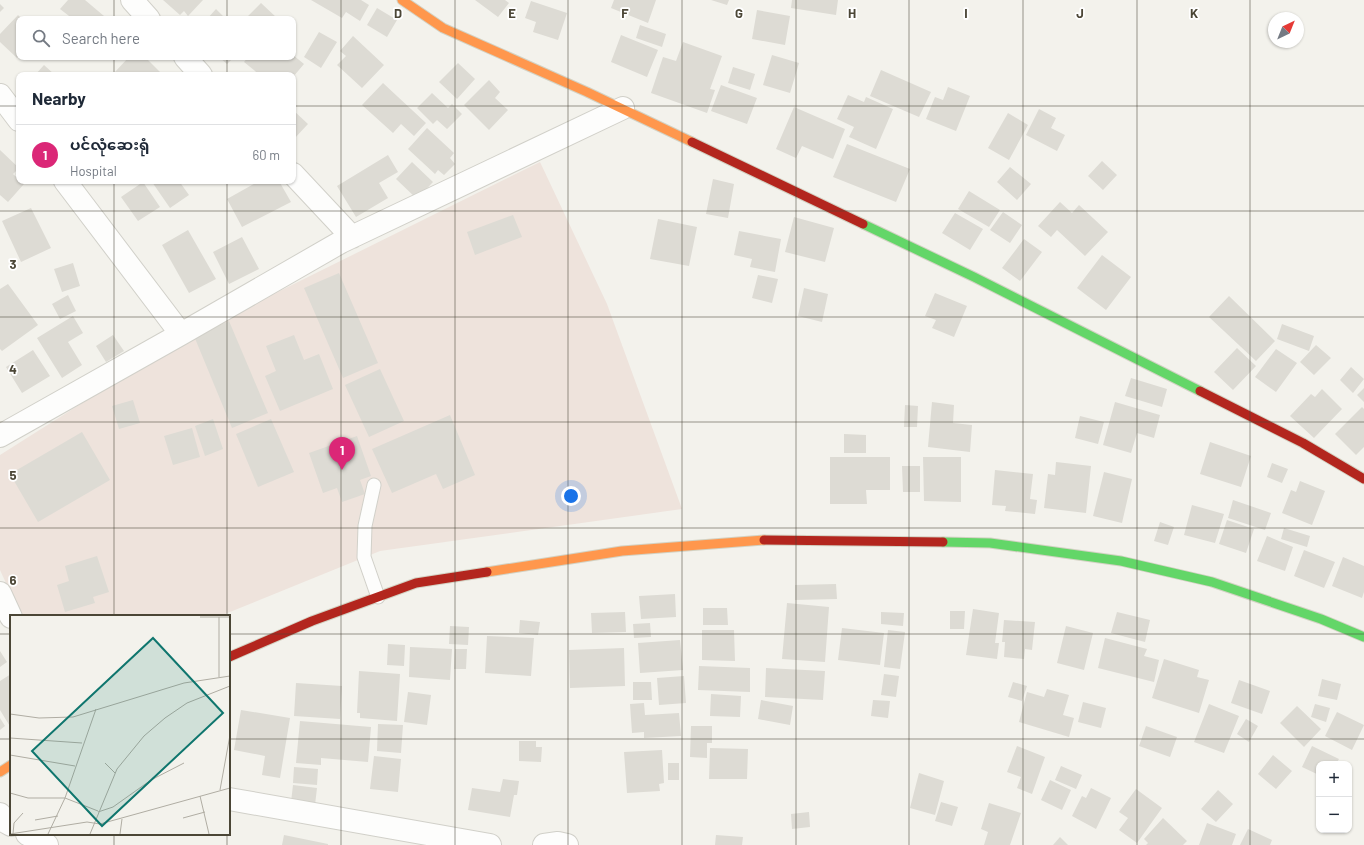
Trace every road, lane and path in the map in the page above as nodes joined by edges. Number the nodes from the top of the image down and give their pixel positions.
1 (132, 0) edge
2 (402, 0) edge
3 (146, 16) edge
4 (188, 60) edge
5 (198, 72) edge
6 (0, 95) edge
7 (623, 108) junction
8 (16, 116) edge
9 (296, 177) edge
10 (67, 184) edge
11 (352, 237) junction
12 (181, 334) junction
13 (0, 436) edge
14 (1364, 479) edge
15 (374, 485) dead end
16 (0, 593) edge
17 (378, 597) junction
18 (10, 615) edge
19 (1364, 637) edge
20 (230, 657) edge
21 (10, 766) edge
22 (0, 772) edge
23 (230, 799) edge
24 (0, 814) edge
25 (10, 824) edge
26 (29, 835) edge
27 (47, 845) edge
28 (490, 845) edge
29 (544, 845) edge
30 (568, 845) edge

1 - 3 street
2 - 7 main road
4 - 5 street
6 - 8 street
7 - 11 street
7 - 14 main road
9 - 11 street
10 - 12 street
11 - 12 street
12 - 13 street
15 - 17 lane
16 - 18 street
17 - 19 main road
17 - 20 main road
21 - 22 main road
23 - 28 street
24 - 25 street
26 - 27 street
29 - 30 street

